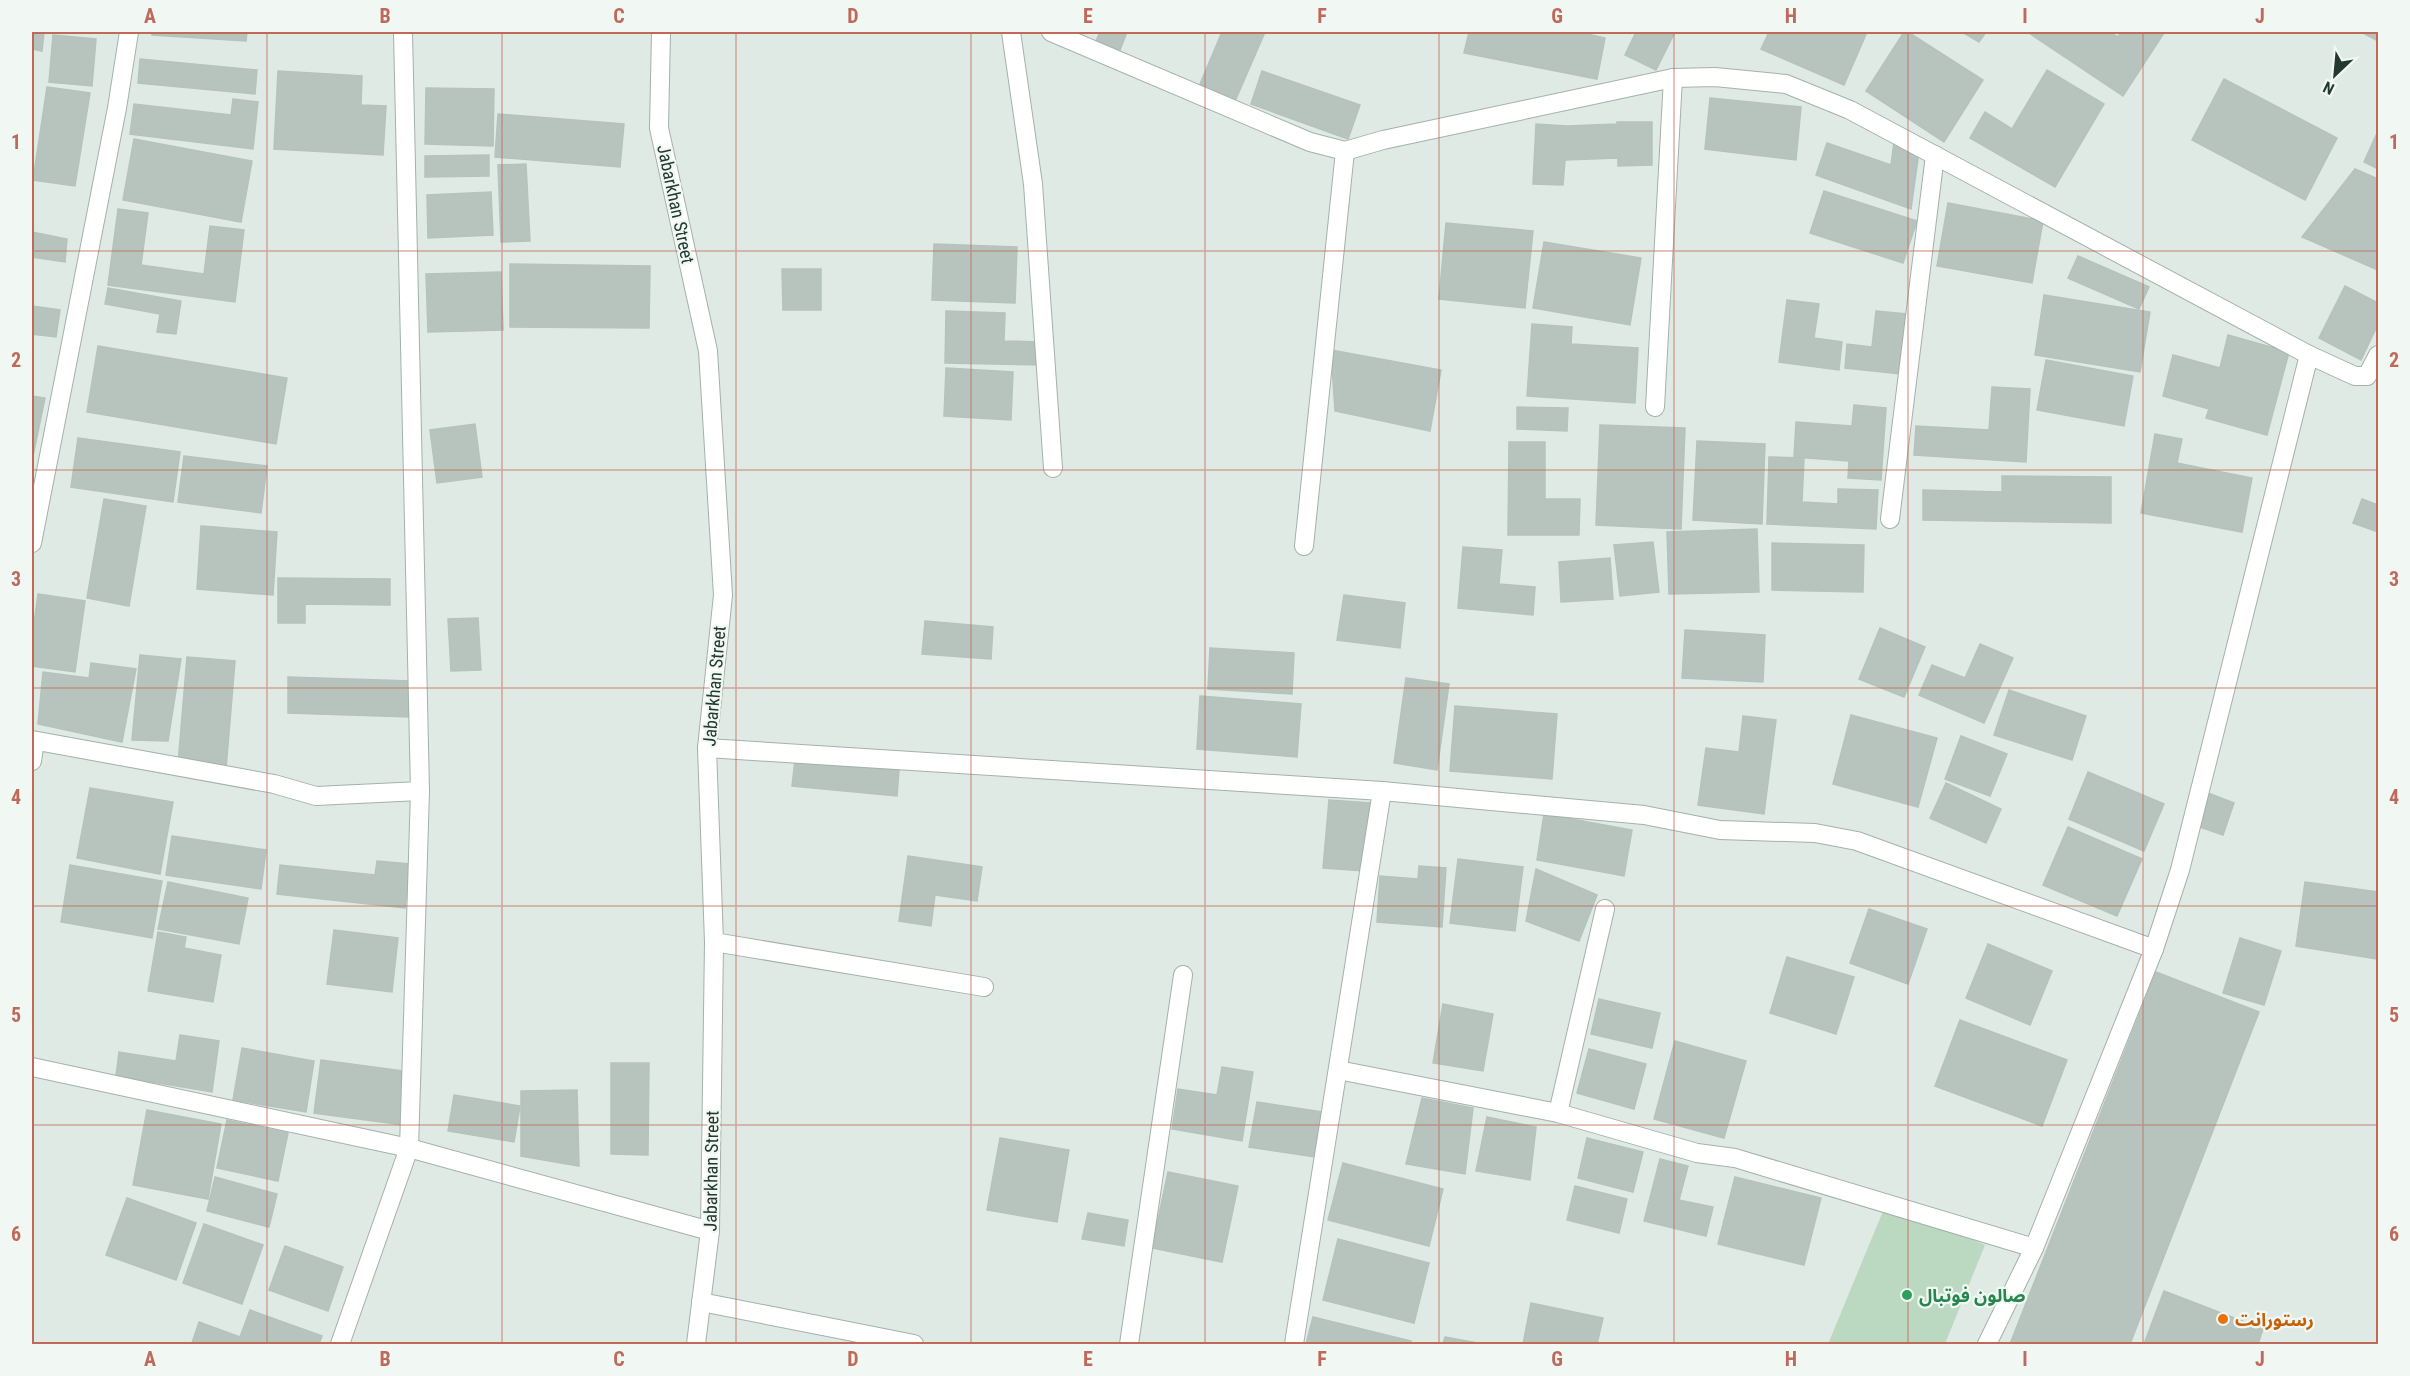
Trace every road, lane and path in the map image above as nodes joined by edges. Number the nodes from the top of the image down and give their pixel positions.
1 (129, 32) edge
2 (403, 32) edge
3 (661, 32) edge
4 (1011, 32) edge
5 (1051, 32) edge
6 (1673, 78) junction
7 (1345, 151) junction
8 (1935, 155) junction
9 (2309, 355) junction
10 (2379, 355) edge
11 (1655, 407) dead end
12 (1053, 468) dead end
13 (1890, 519) dead end
14 (32, 543) edge
15 (1304, 546) dead end
16 (33, 740) edge
17 (707, 748) junction
18 (32, 761) edge
19 (420, 790) junction
20 (1382, 791) junction
21 (1605, 909) dead end
22 (714, 942) junction
23 (2154, 949) junction
24 (1183, 975) dead end
25 (984, 987) dead end
26 (32, 1067) edge
27 (1338, 1070) junction
28 (1558, 1113) junction
29 (409, 1148) junction
30 (711, 1231) junction
31 (2034, 1248) junction
32 (701, 1302) junction
33 (340, 1344) edge
34 (696, 1344) edge
35 (914, 1344) edge
36 (1128, 1344) edge
37 (1294, 1344) edge
38 (1987, 1344) edge

1 - 14 street
2 - 19 street
3 - 17 street, Jabarkhan Street
4 - 12 street
5 - 7 street
6 - 7 street
6 - 8 street
6 - 11 street
7 - 15 street
8 - 9 street
8 - 13 street
9 - 10 street
9 - 23 street
16 - 18 street
16 - 19 street
17 - 20 street
17 - 22 street, Jabarkhan Street
19 - 29 street
20 - 23 street
20 - 27 street
21 - 28 street
22 - 25 street
22 - 30 street, Jabarkhan Street
23 - 31 street
24 - 36 street
26 - 29 street
27 - 28 street
27 - 37 street
28 - 31 street
29 - 30 street
29 - 33 street
30 - 32 street, Jabarkhan Street
31 - 38 street
32 - 34 street, Jabarkhan Street
32 - 35 street

